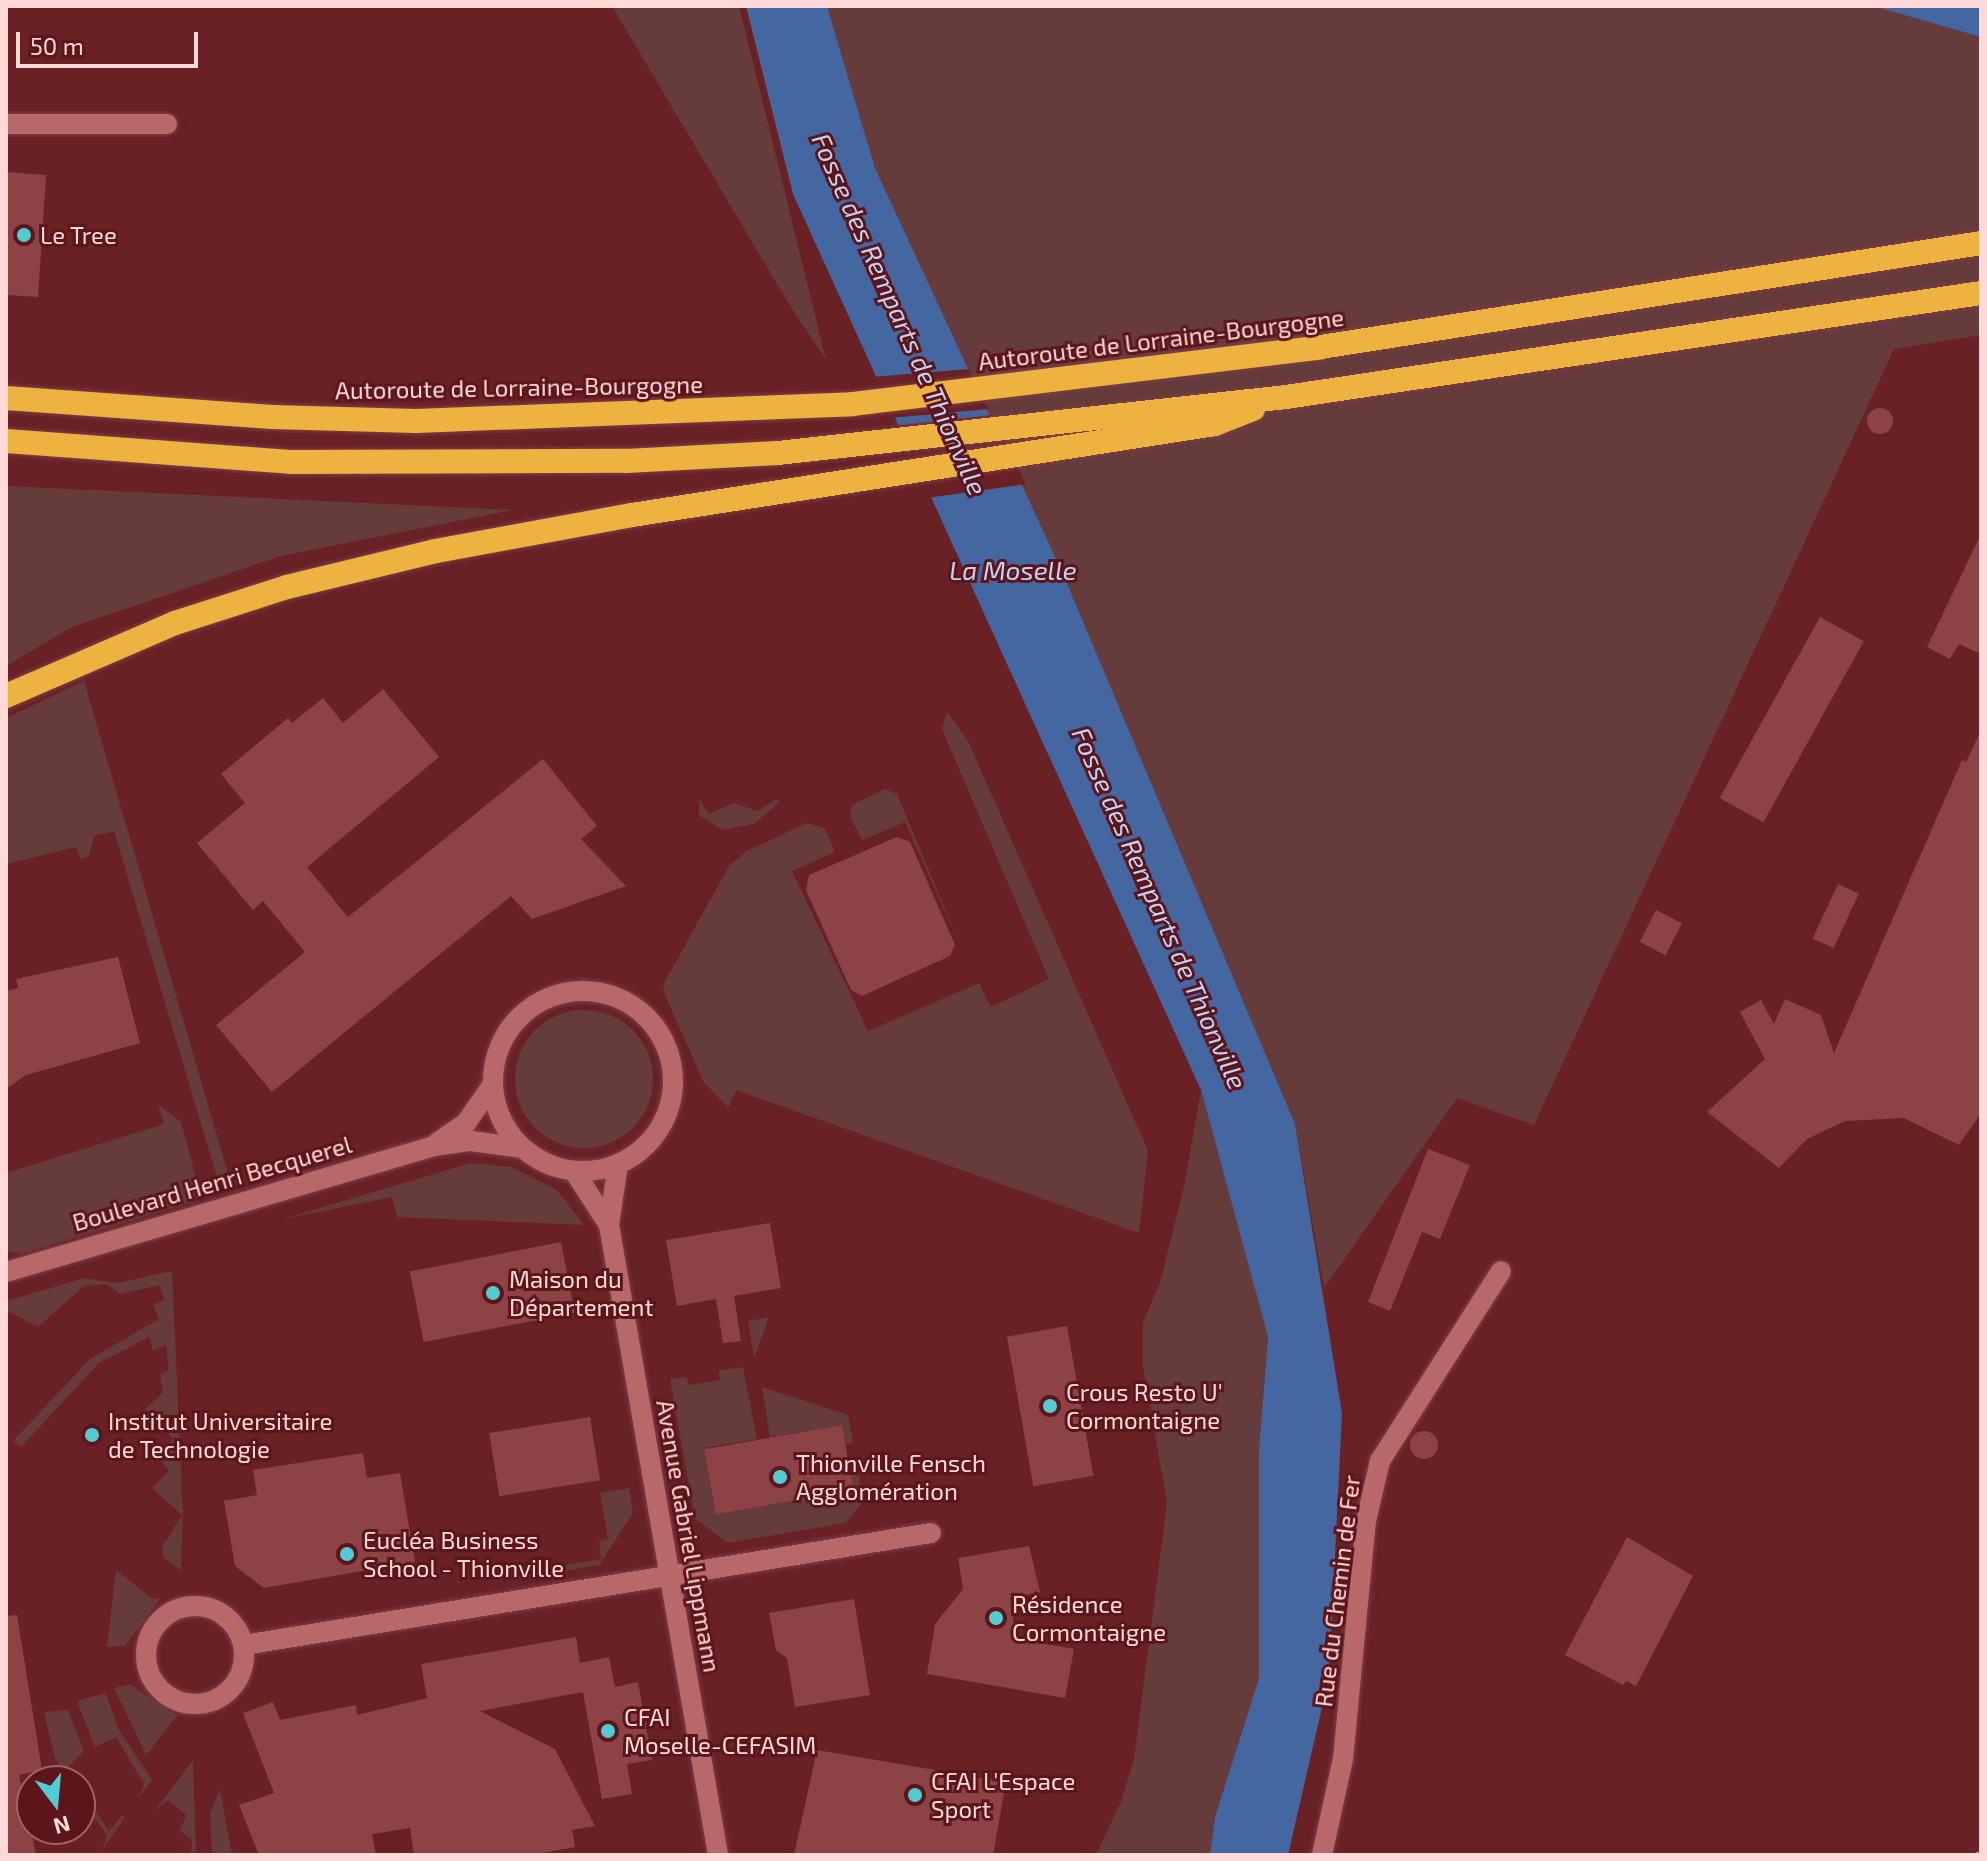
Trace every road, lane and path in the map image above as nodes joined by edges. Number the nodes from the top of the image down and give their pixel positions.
1 (6, 124) edge
2 (167, 124) dead end
3 (1981, 243) edge
4 (1981, 293) edge
5 (1286, 397) junction
6 (6, 398) edge
7 (6, 441) edge
8 (8, 695) edge
9 (493, 1084) junction
10 (434, 1146) junction
11 (522, 1148) junction
12 (618, 1164) junction
13 (574, 1171) junction
14 (609, 1225) junction
15 (1501, 1271) dead end
16 (6, 1272) edge
17 (931, 1533) dead end
18 (670, 1576) junction
19 (244, 1645) junction
20 (718, 1855) edge
21 (1322, 1855) edge

1 - 2 street
3 - 6 highway, Autoroute de Lorraine-Bourgogne
4 - 5 highway
5 - 7 highway
5 - 8 highway
9 - 10 street, Boulevard Henri Becquerel
9 - 11 street
9 - 12 street
10 - 11 street, Boulevard Henri Becquerel
10 - 16 street, Boulevard Henri Becquerel
11 - 13 street
12 - 13 street
12 - 14 street, Avenue Gabriel Lippmann
13 - 14 street, Avenue Gabriel Lippmann
14 - 18 street, Avenue Gabriel Lippmann
15 - 21 street, Rue du Chemin de Fer
17 - 18 street
18 - 19 street
18 - 20 street, Avenue Gabriel Lippmann
19 - 19 street

